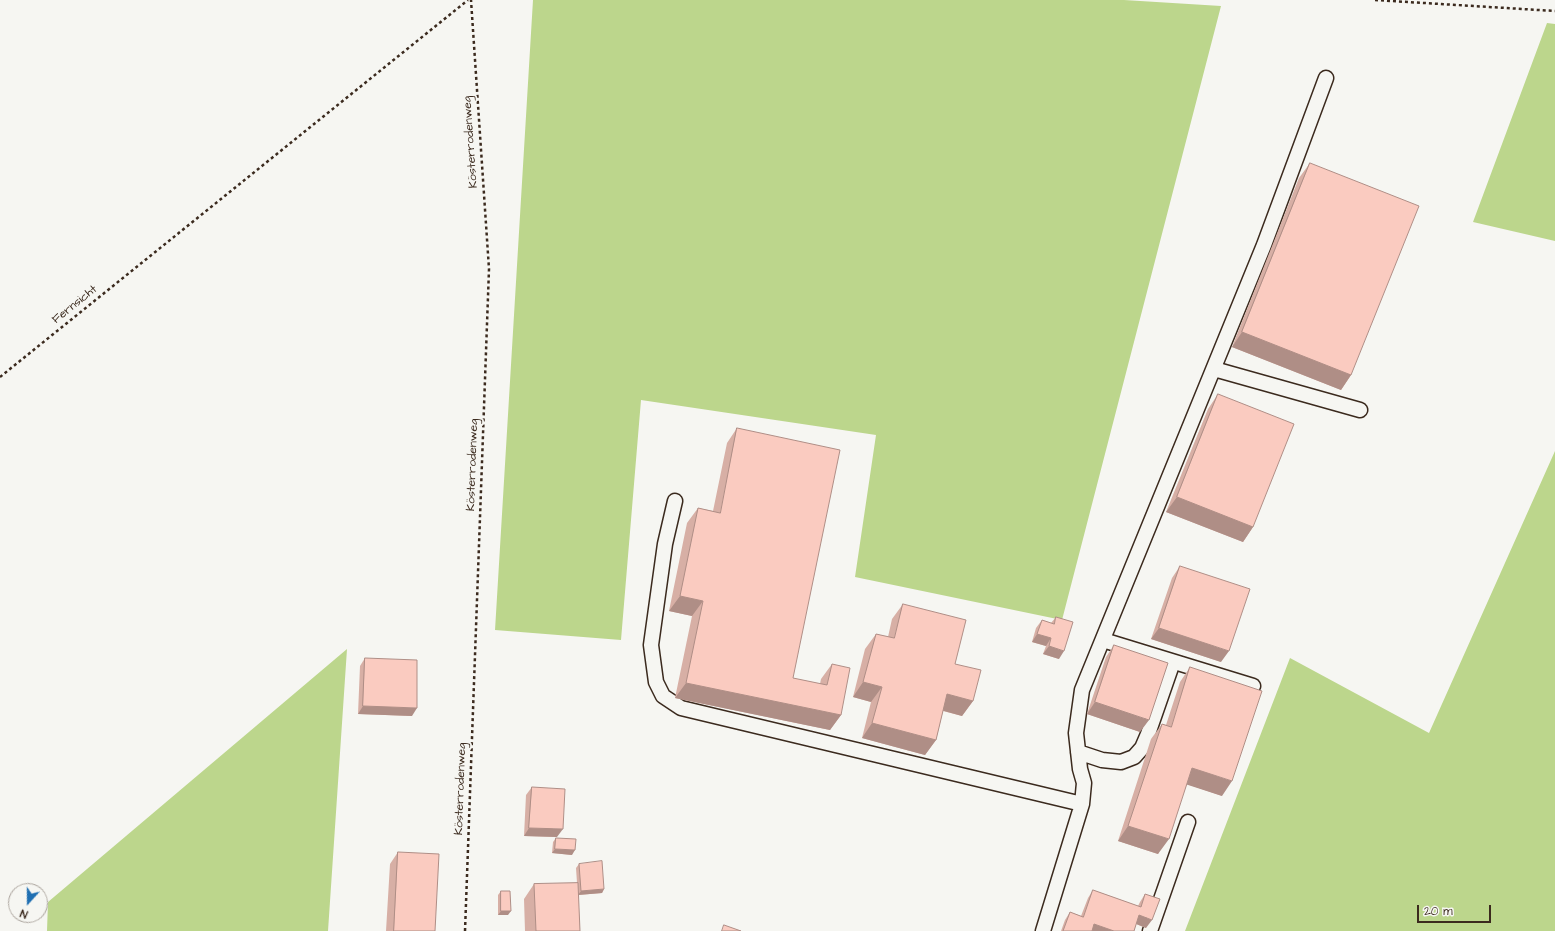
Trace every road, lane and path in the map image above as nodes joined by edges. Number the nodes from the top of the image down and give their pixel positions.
1 (470, 0) edge
2 (1375, 0) edge
3 (1555, 11) edge
4 (1326, 78) dead end
5 (1214, 369) junction
6 (0, 377) edge
7 (1360, 410) dead end
8 (674, 501) dead end
9 (1103, 640) junction
10 (1173, 662) junction
11 (1253, 686) edge
12 (1078, 752) junction
13 (1082, 804) junction
14 (1188, 822) dead end
15 (465, 931) edge
16 (1042, 931) edge
17 (1150, 931) edge

1 - 6 path, Fernsicht
1 - 15 path, Kösterrodenweg
2 - 3 path
4 - 5 lane
5 - 7 lane
5 - 9 lane
8 - 13 lane
9 - 10 lane
9 - 12 lane
10 - 11 lane
10 - 12 lane
12 - 13 lane
13 - 16 lane
14 - 17 lane

